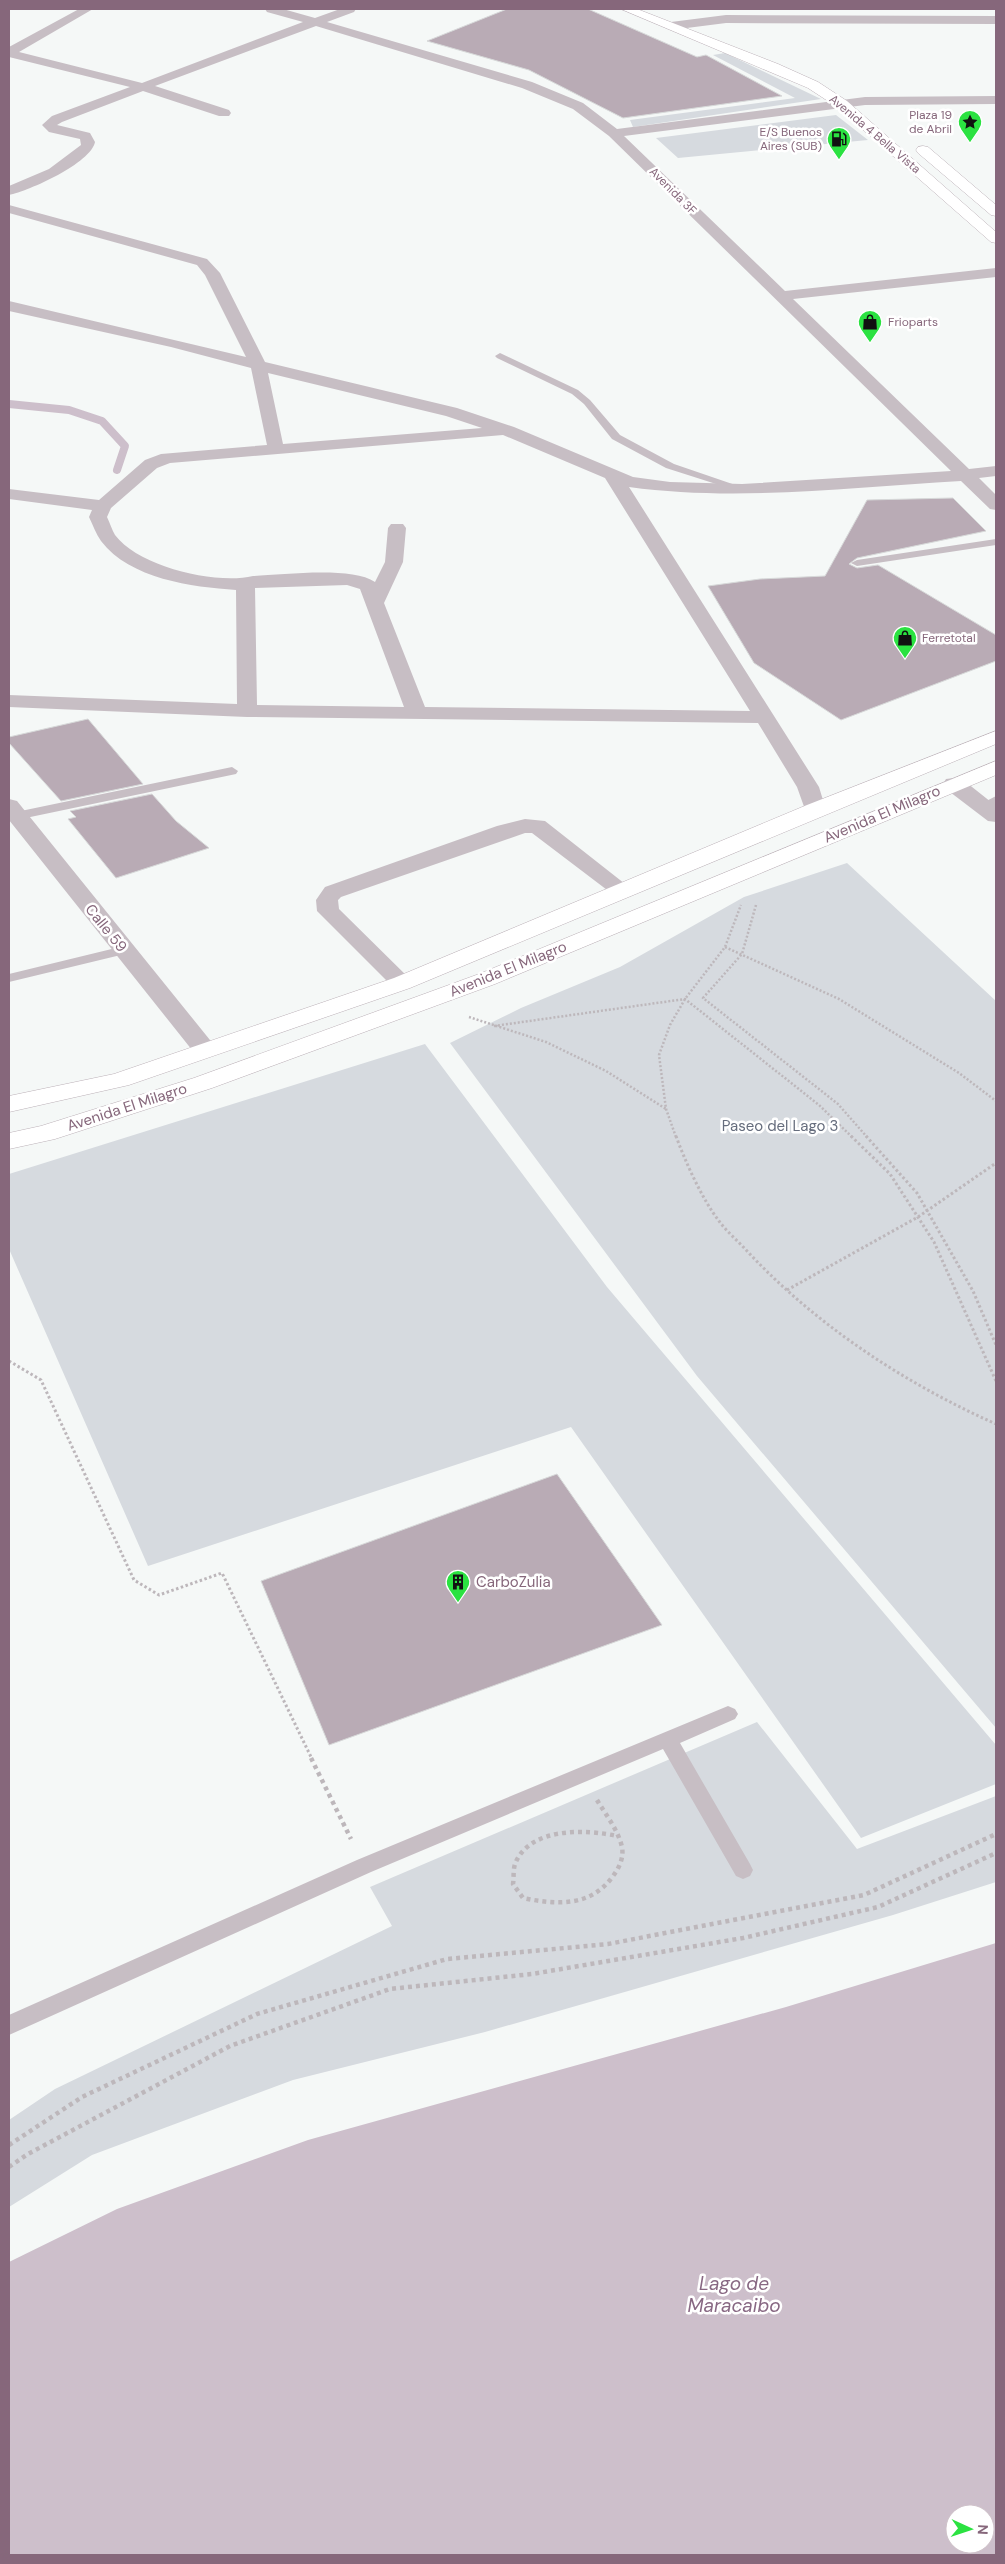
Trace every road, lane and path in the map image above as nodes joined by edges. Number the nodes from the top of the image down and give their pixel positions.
1 (87, 9) edge
2 (270, 9) edge
3 (350, 9) edge
4 (627, 9) edge
5 (656, 9) edge
6 (316, 20) junction
7 (996, 20) edge
8 (690, 22) junction
9 (671, 26) junction
10 (9, 52) edge
11 (144, 87) junction
12 (844, 95) junction
13 (996, 100) edge
14 (865, 102) junction
15 (224, 113) dead end
16 (880, 114) dead end
17 (614, 133) junction
18 (916, 144) dead end
19 (9, 191) edge
20 (9, 209) edge
21 (996, 212) edge
22 (996, 239) edge
23 (996, 272) edge
24 (779, 296) junction
25 (9, 306) edge
26 (500, 356) dead end
27 (258, 365) junction
28 (508, 431) junction
29 (276, 449) junction
30 (996, 471) edge
31 (612, 475) junction
32 (965, 475) junction
33 (742, 489) junction
34 (9, 494) edge
35 (996, 505) edge
36 (103, 506) junction
37 (397, 528) dead end
38 (996, 542) edge
39 (857, 563) dead end
40 (245, 585) junction
41 (375, 602) junction
42 (9, 701) edge
43 (247, 711) junction
44 (416, 711) junction
45 (764, 716) junction
46 (996, 736) edge
47 (996, 767) edge
48 (232, 771) dead end
49 (954, 784) junction
50 (992, 807) edge
51 (815, 810) junction
52 (12, 811) edge
53 (623, 891) junction
54 (744, 897) dead end
55 (756, 905) dead end
56 (725, 947) junction
57 (124, 950) junction
58 (742, 954) junction
59 (9, 978) edge
60 (402, 984) junction
61 (685, 1000) junction
62 (462, 1013) dead end
63 (494, 1026) junction
64 (205, 1050) junction
65 (996, 1101) edge
66 (9, 1104) edge
67 (666, 1108) junction
68 (9, 1141) edge
69 (996, 1162) edge
70 (927, 1210) junction
71 (918, 1217) junction
72 (787, 1290) junction
73 (996, 1345) edge
74 (9, 1361) edge
75 (996, 1381) edge
76 (996, 1424) edge
77 (728, 1714) dead end
78 (667, 1738) junction
79 (583, 1773) junction
80 (996, 1834) edge
81 (617, 1836) junction
82 (996, 1853) edge
83 (364, 1866) junction
84 (743, 1870) dead end
85 (9, 2025) edge
86 (9, 2145) edge
87 (9, 2166) edge

1 - 10 street
2 - 6 street, Avenida 3F
3 - 6 street
4 - 9 main road, Avenida 4 Bella Vista
5 - 8 main road, Avenida 4 Bella Vista
6 - 11 street
6 - 17 street, Avenida 3F
7 - 8 street
8 - 9 street
8 - 12 main road, Avenida 4 Bella Vista
9 - 12 main road, Avenida 4 Bella Vista
10 - 11 street
11 - 15 street
11 - 19 street
12 - 14 street
12 - 17 street
12 - 22 main road, Avenida 4 Bella Vista
13 - 14 street
14 - 16 main road, Avenida 4 Bella Vista
17 - 24 street, Avenida 3F
18 - 21 main road, Avenida 4 Bella Vista
20 - 27 street
23 - 24 street
24 - 32 street, Avenida 3F
25 - 27 street
26 - 33 lane
27 - 28 street
27 - 29 street
28 - 29 street
28 - 31 street
29 - 36 street
30 - 32 street
31 - 33 street
31 - 45 street
32 - 33 street
32 - 35 street, Avenida 3F
34 - 36 street
36 - 40 street
37 - 41 street
38 - 39 lane
40 - 41 street
40 - 43 street
41 - 44 street
42 - 43 street
43 - 44 street
44 - 45 street
45 - 51 street
46 - 51 main road, Avenida El Milagro
47 - 49 main road, Avenida El Milagro
48 - 52 lane
49 - 50 street
49 - 68 main road, Avenida El Milagro
51 - 53 main road, Avenida El Milagro
52 - 57 street, Calle 59
53 - 60 main road, Avenida El Milagro
53 - 60 street
54 - 56 path
55 - 58 path
56 - 58 path
56 - 61 path
57 - 59 lane
57 - 64 street, Calle 59
58 - 65 path
58 - 70 path
60 - 64 main road, Avenida El Milagro
61 - 63 path
61 - 67 path
61 - 71 path
62 - 63 path
63 - 67 path
64 - 66 main road, Avenida El Milagro
67 - 72 path
69 - 70 path
70 - 71 path
70 - 73 path
71 - 72 path
71 - 75 path
72 - 76 path
74 - 83 path
77 - 78 lane
78 - 79 lane
78 - 84 lane
79 - 81 path
79 - 83 lane
80 - 86 path
81 - 81 path
82 - 87 path
83 - 85 lane

